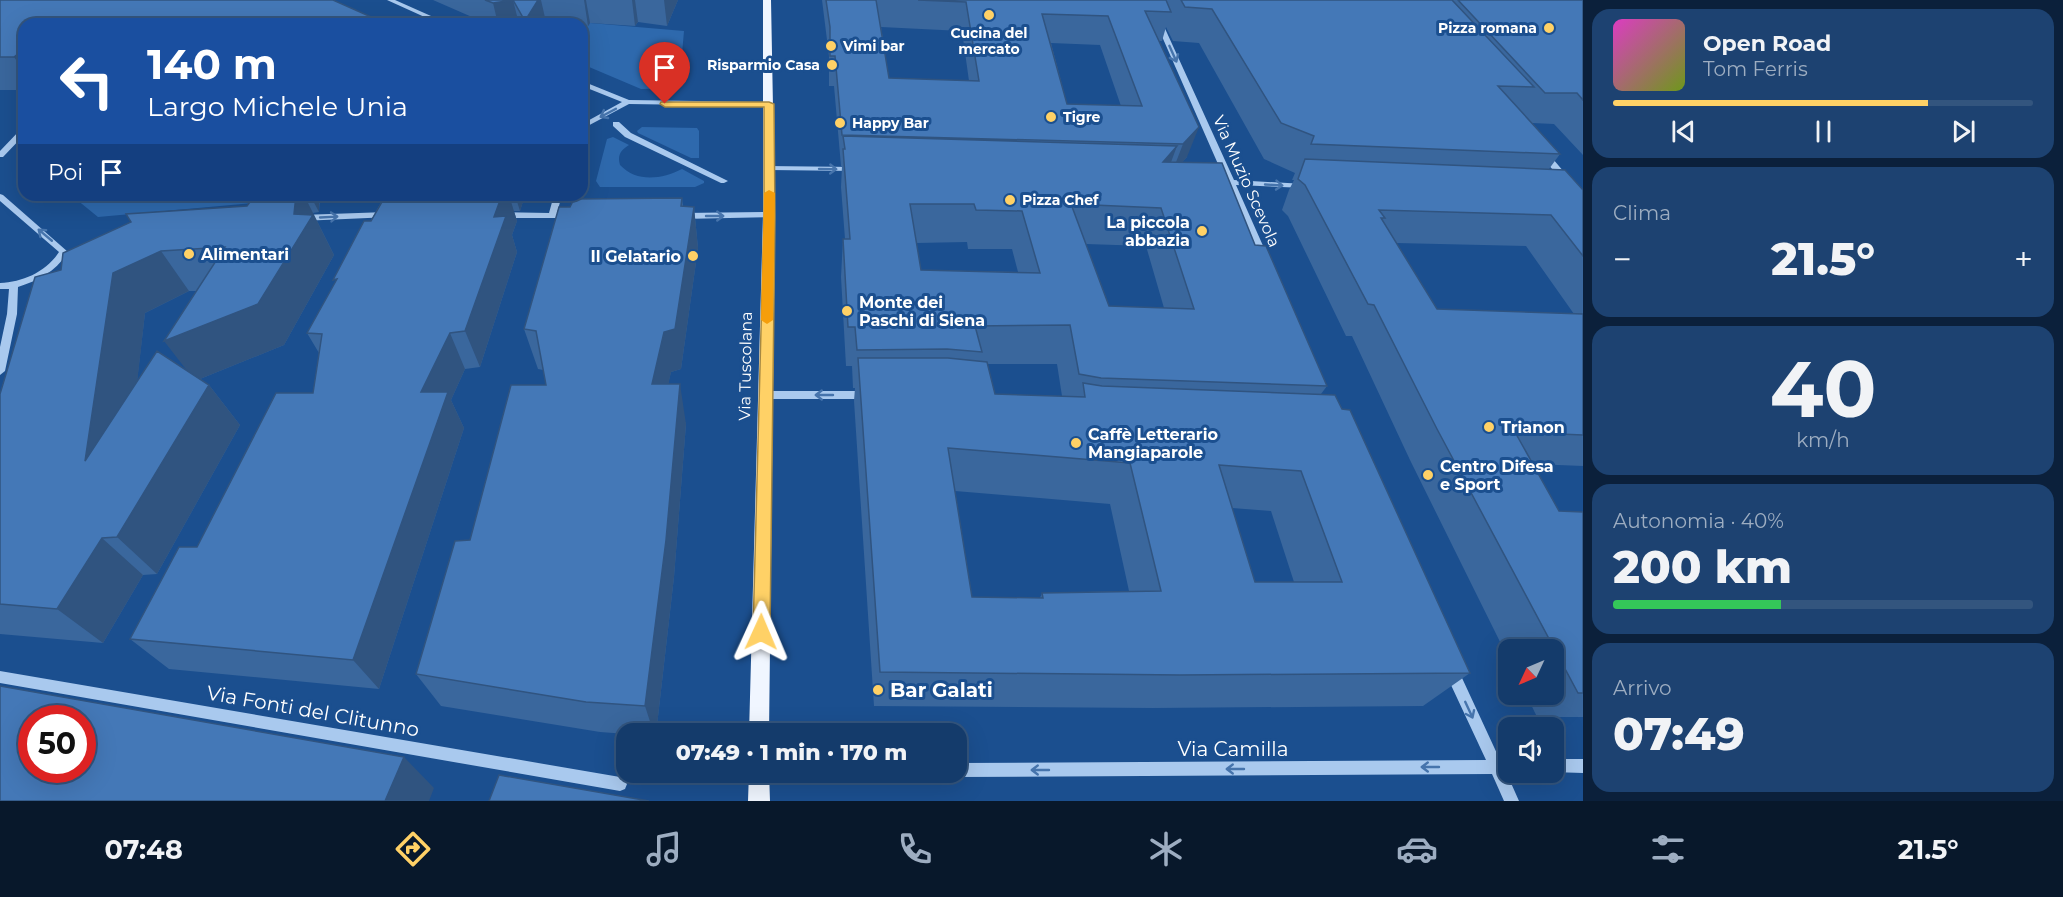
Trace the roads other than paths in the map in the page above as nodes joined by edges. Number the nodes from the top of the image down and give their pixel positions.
1 (390, 0) edge
2 (767, 0) edge
3 (1138, 0) edge
4 (1149, 0) edge
5 (1156, 1) edge
6 (432, 18) edge
7 (588, 85) edge
8 (628, 102) junction
9 (769, 104) junction
10 (588, 123) edge
11 (616, 124) dead end
12 (18, 137) edge
13 (1536, 145) edge
14 (0, 155) edge
15 (769, 168) junction
16 (861, 170) edge
17 (724, 181) dead end
18 (1225, 182) junction
19 (1316, 187) edge
20 (1575, 189) edge
21 (0, 197) edge
22 (556, 201) edge
23 (399, 215) edge
24 (493, 215) edge
25 (552, 216) junction
26 (578, 216) edge
27 (671, 216) edge
28 (770, 216) junction
29 (287, 219) edge
30 (76, 248) edge
31 (64, 252) junction
32 (1270, 271) edge
33 (14, 284) junction
34 (0, 286) edge
35 (0, 371) edge
36 (880, 394) edge
37 (766, 395) junction
38 (1448, 663) edge
39 (0, 676) edge
40 (759, 723) edge
41 (1498, 758) edge
42 (1564, 766) edge
43 (1583, 766) edge
44 (1498, 767) edge
45 (967, 770) edge
46 (759, 783) edge
47 (1507, 783) edge
48 (620, 784) dead end
49 (759, 801) edge
50 (1512, 801) edge

1 - 6 street
2 - 9 main road, Via Tuscolana
3 - 4 street
4 - 5 street
4 -> 18 street, Via Muzio Scevola
7 - 8 street
8 - 9 street
8 -> 10 street
9 - 15 main road, Via Tuscolana
11 - 17 street
12 - 14 street
13 - 20 street
15 -> 16 street
15 - 28 main road, Via Tuscolana
18 -> 19 street
18 - 32 street, Via Muzio Scevola
31 -> 21 street
22 - 25 street
29 -> 23 street
24 - 25 street
25 - 26 street
27 -> 28 street
28 - 37 main road, Via Tuscolana
30 - 31 street
31 - 33 street
33 - 34 street
33 - 35 street
36 -> 37 street
37 - 40 main road, Via Tuscolana
38 -> 41 street
39 - 48 street, Via Fonti del Clitunno
42 - 43 street
44 -> 45 street, Via Camilla
46 - 49 main road
47 - 50 street

